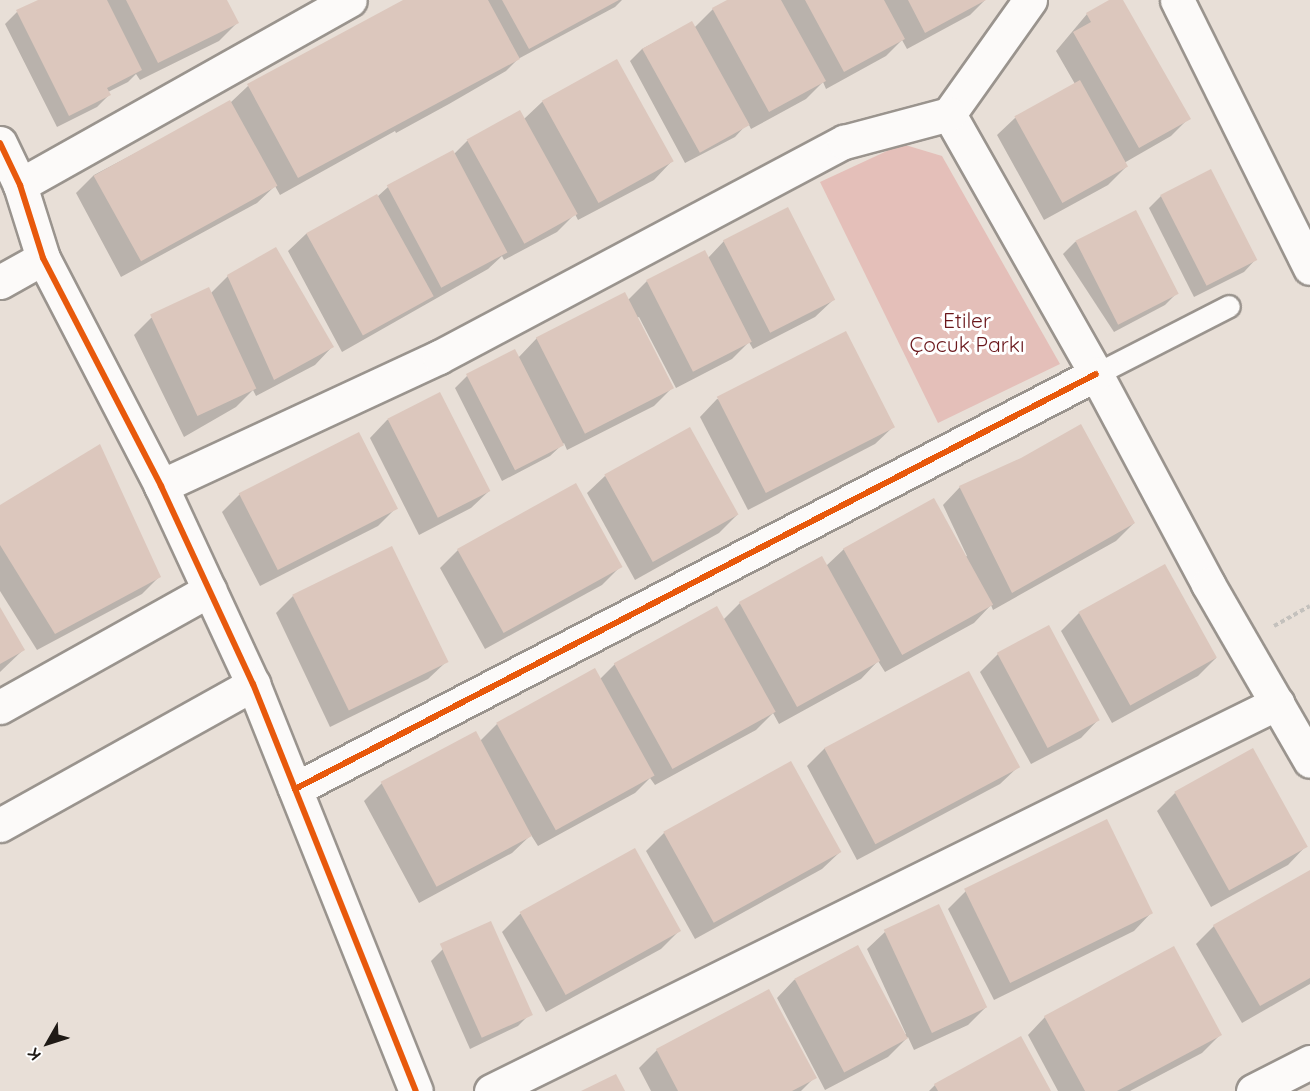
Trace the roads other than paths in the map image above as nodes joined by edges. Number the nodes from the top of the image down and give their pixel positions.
1 (350, 0) edge
2 (1030, 0) edge
3 (1178, 0) edge
4 (949, 114) junction
5 (0, 143) edge
6 (20, 185) junction
7 (43, 258) junction
8 (1310, 268) edge
9 (0, 282) edge
10 (1228, 306) dead end
11 (1096, 374) junction
12 (161, 486) junction
13 (209, 590) junction
14 (253, 684) junction
15 (1277, 703) junction
16 (0, 707) edge
17 (1310, 761) edge
18 (295, 789) junction
19 (0, 825) edge
20 (1310, 1062) edge
21 (416, 1091) edge
22 (491, 1091) edge
23 (1253, 1091) edge

1 - 6 street
2 - 4 street
3 - 8 street
4 - 11 street
4 - 12 street
5 - 6 street
6 - 7 street
7 - 9 street
7 - 12 street
10 - 11 lane
11 - 15 street
11 - 18 street
12 - 13 street
13 - 14 street
13 - 16 street
14 - 18 street
14 - 19 street
15 - 17 street
15 - 22 street
18 - 21 street
20 - 23 street

